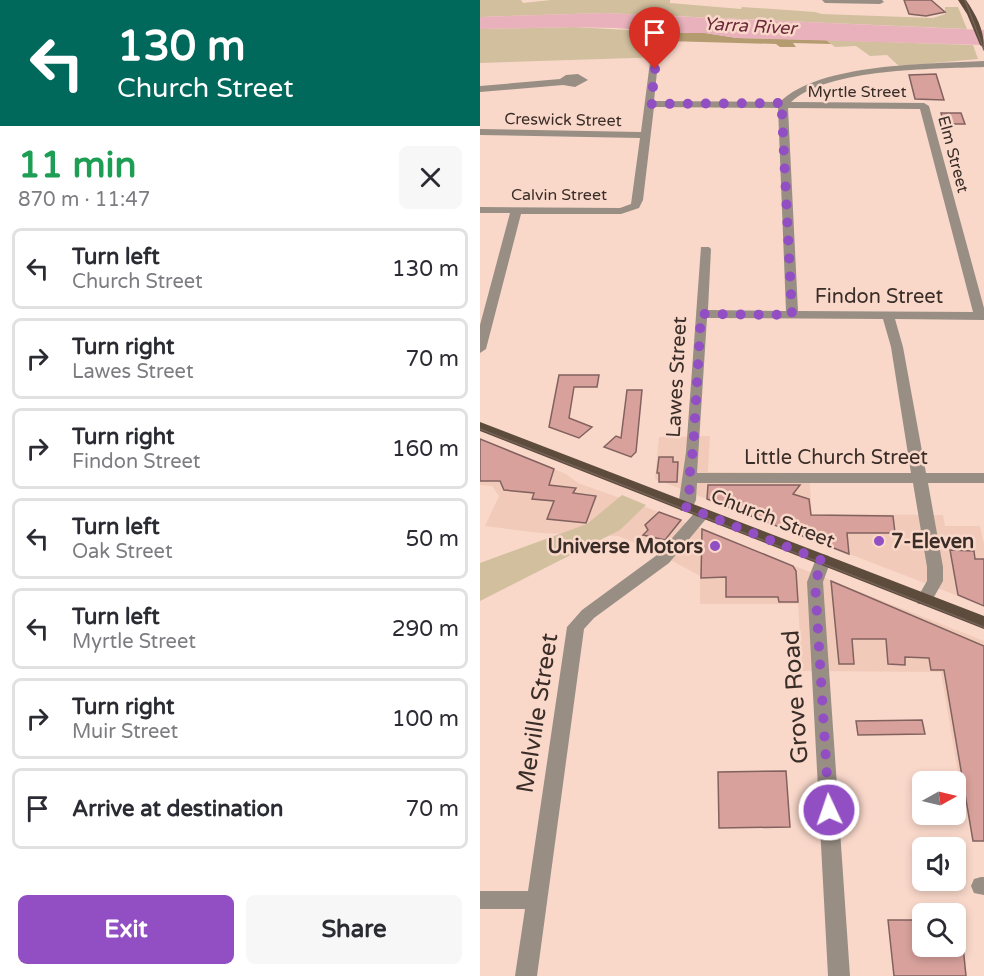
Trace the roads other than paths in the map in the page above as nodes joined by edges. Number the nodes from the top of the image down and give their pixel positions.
1 (962, 0) edge
2 (970, 0) edge
3 (822, 1) edge
4 (881, 4) edge
5 (971, 14) junction
6 (984, 45) edge
7 (654, 62) dead end
8 (984, 64) edge
9 (563, 82) dead end
10 (480, 89) edge
11 (651, 104) junction
12 (784, 104) junction
13 (924, 106) joint
14 (480, 132) edge
15 (646, 135) junction
16 (480, 210) edge
17 (516, 210) junction
18 (705, 249) dead end
19 (701, 314) junction
20 (792, 315) junction
21 (892, 315) junction
22 (982, 315) edge
23 (480, 349) edge
24 (480, 426) edge
25 (688, 478) junction
26 (919, 478) junction
27 (984, 478) edge
28 (694, 510) junction
29 (823, 561) junction
30 (924, 600) junction
31 (984, 623) edge
32 (480, 900) edge
33 (536, 900) junction
34 (526, 976) edge
35 (839, 976) edge

1 - 5 main road
2 - 5 main road
3 - 4 street
5 - 6 main road
7 - 11 street
8 - 12 street
9 - 10 street
11 - 12 street, Myrtle Street
11 - 15 street
12 - 13 street, Myrtle Street
12 - 20 street
13 - 22 street, Elm Street
14 - 15 street, Creswick Street
15 - 17 street, Calvin Street
16 - 17 street, Calvin Street
17 - 23 street
18 - 19 street, Lawes Street
19 - 20 street, Findon Street
19 - 25 street, Lawes Street
20 - 21 street, Findon Street
21 - 22 street, Findon Street
21 - 26 street
24 - 28 main road, Church Street
25 - 26 street, Little Church Street
25 - 28 street, Lawes Street
26 - 27 street, Little Church Street
26 - 30 street
28 - 29 main road, Church Street
28 - 33 street, Melville Street
29 - 30 main road, Church Street
29 - 35 street, Grove Road
30 - 31 main road, Church Street
32 - 33 street
33 - 34 street, Melville Street

